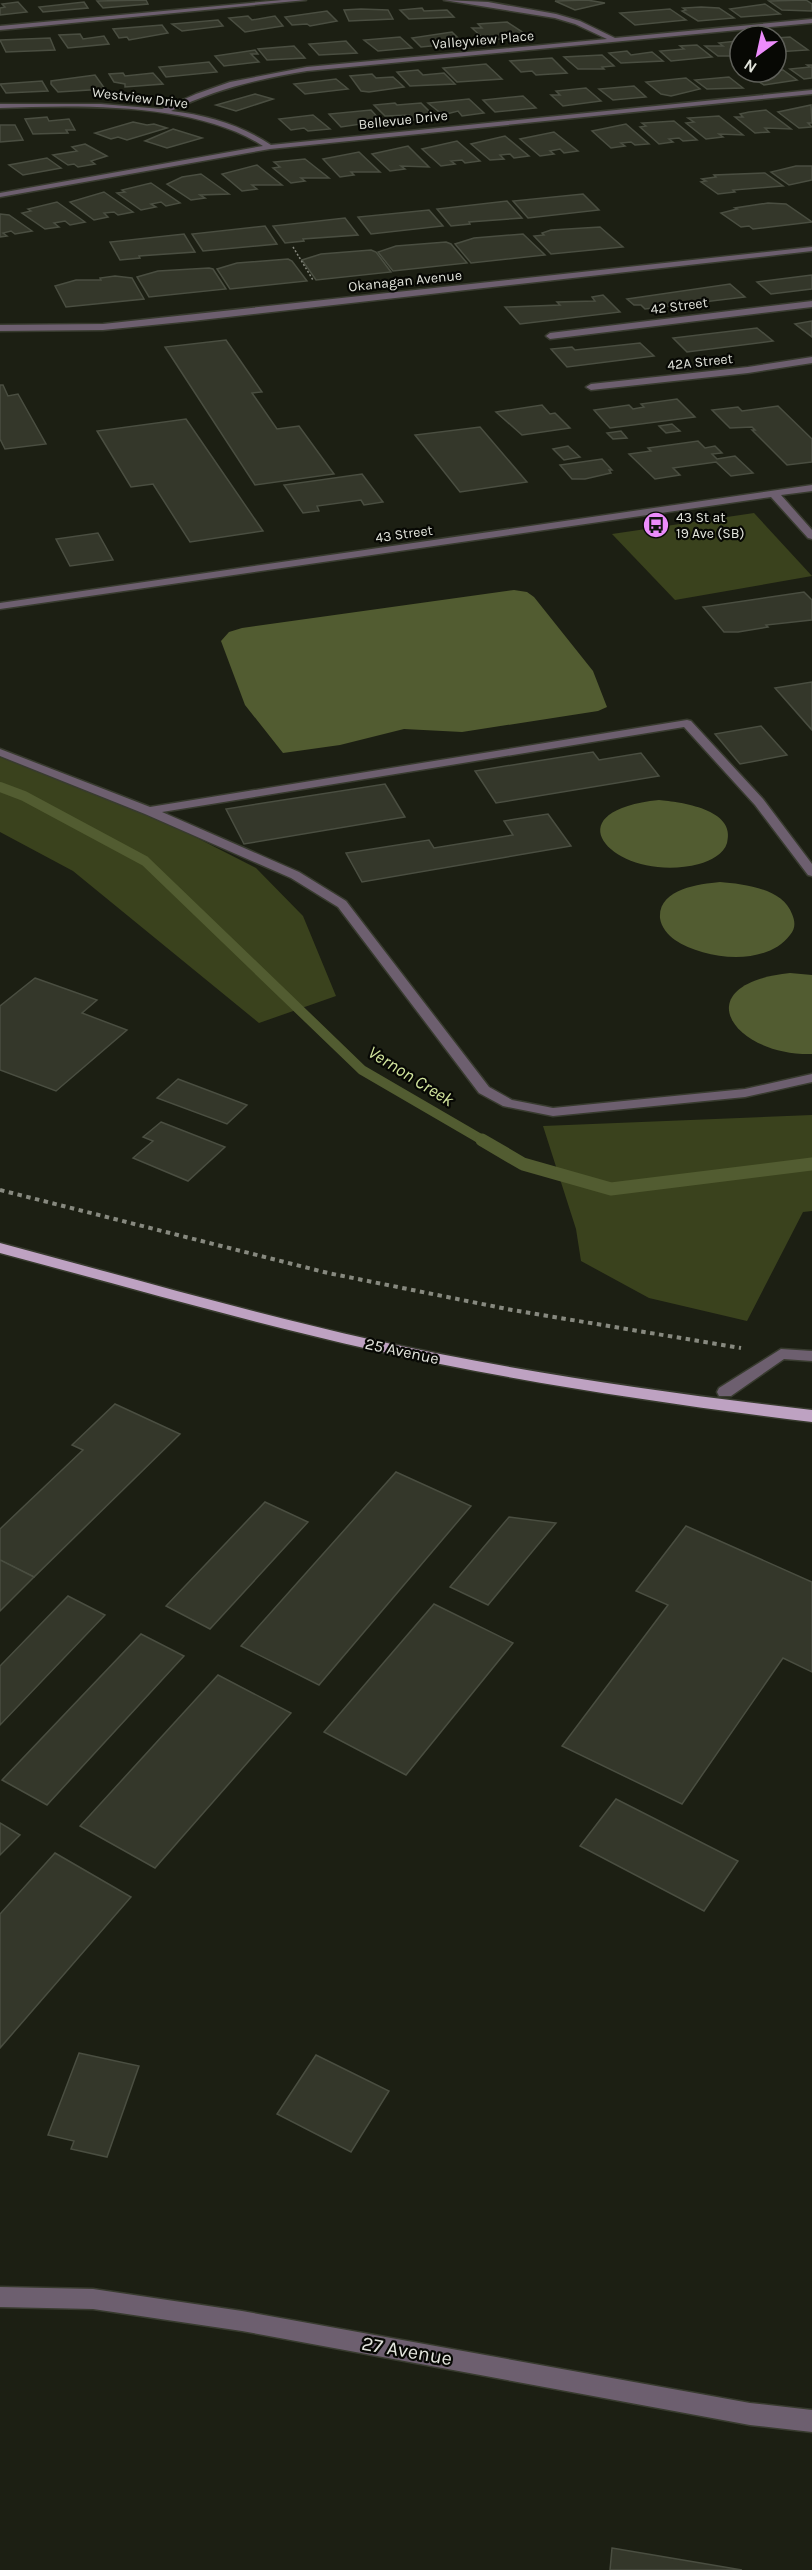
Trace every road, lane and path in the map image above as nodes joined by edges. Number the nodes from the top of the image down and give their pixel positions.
1 (303, 0) edge
2 (447, 0) edge
3 (812, 21) edge
4 (0, 28) edge
5 (614, 39) junction
6 (812, 92) edge
7 (0, 106) edge
8 (163, 112) junction
9 (270, 147) junction
10 (0, 195) edge
11 (293, 246) dead end
12 (812, 249) edge
13 (335, 302) junction
14 (812, 304) edge
15 (0, 328) edge
16 (550, 336) dead end
17 (812, 360) edge
18 (591, 387) dead end
19 (812, 488) edge
20 (772, 494) junction
21 (812, 536) edge
22 (0, 606) edge
23 (0, 752) edge
24 (149, 811) junction
25 (812, 872) edge
26 (812, 1078) edge
27 (0, 1190) edge
28 (0, 1248) edge
29 (786, 1355) junction
30 (812, 1356) edge
31 (725, 1392) dead end
32 (812, 1416) edge
33 (0, 2297) edge
34 (812, 2421) edge

1 - 4 street
2 - 5 street
3 - 5 street, Valleyview Place
5 - 8 street, Valleyview Place
6 - 9 street, Bellevue Drive
7 - 8 street, Westview Drive
8 - 9 street, Westview Drive
9 - 10 street, Bellevue Drive
11 - 13 path
12 - 13 street, Okanagan Avenue
13 - 15 street, Okanagan Avenue
14 - 16 street, 42 Street
17 - 18 street, 42A Street
19 - 20 street, 43 Street
20 - 21 street
20 - 22 street, 43 Street
23 - 24 street
24 - 25 street
24 - 26 street
27 - 29 path
28 - 32 main road, 25 Avenue
29 - 30 street
29 - 31 street
33 - 34 street, 27 Avenue

